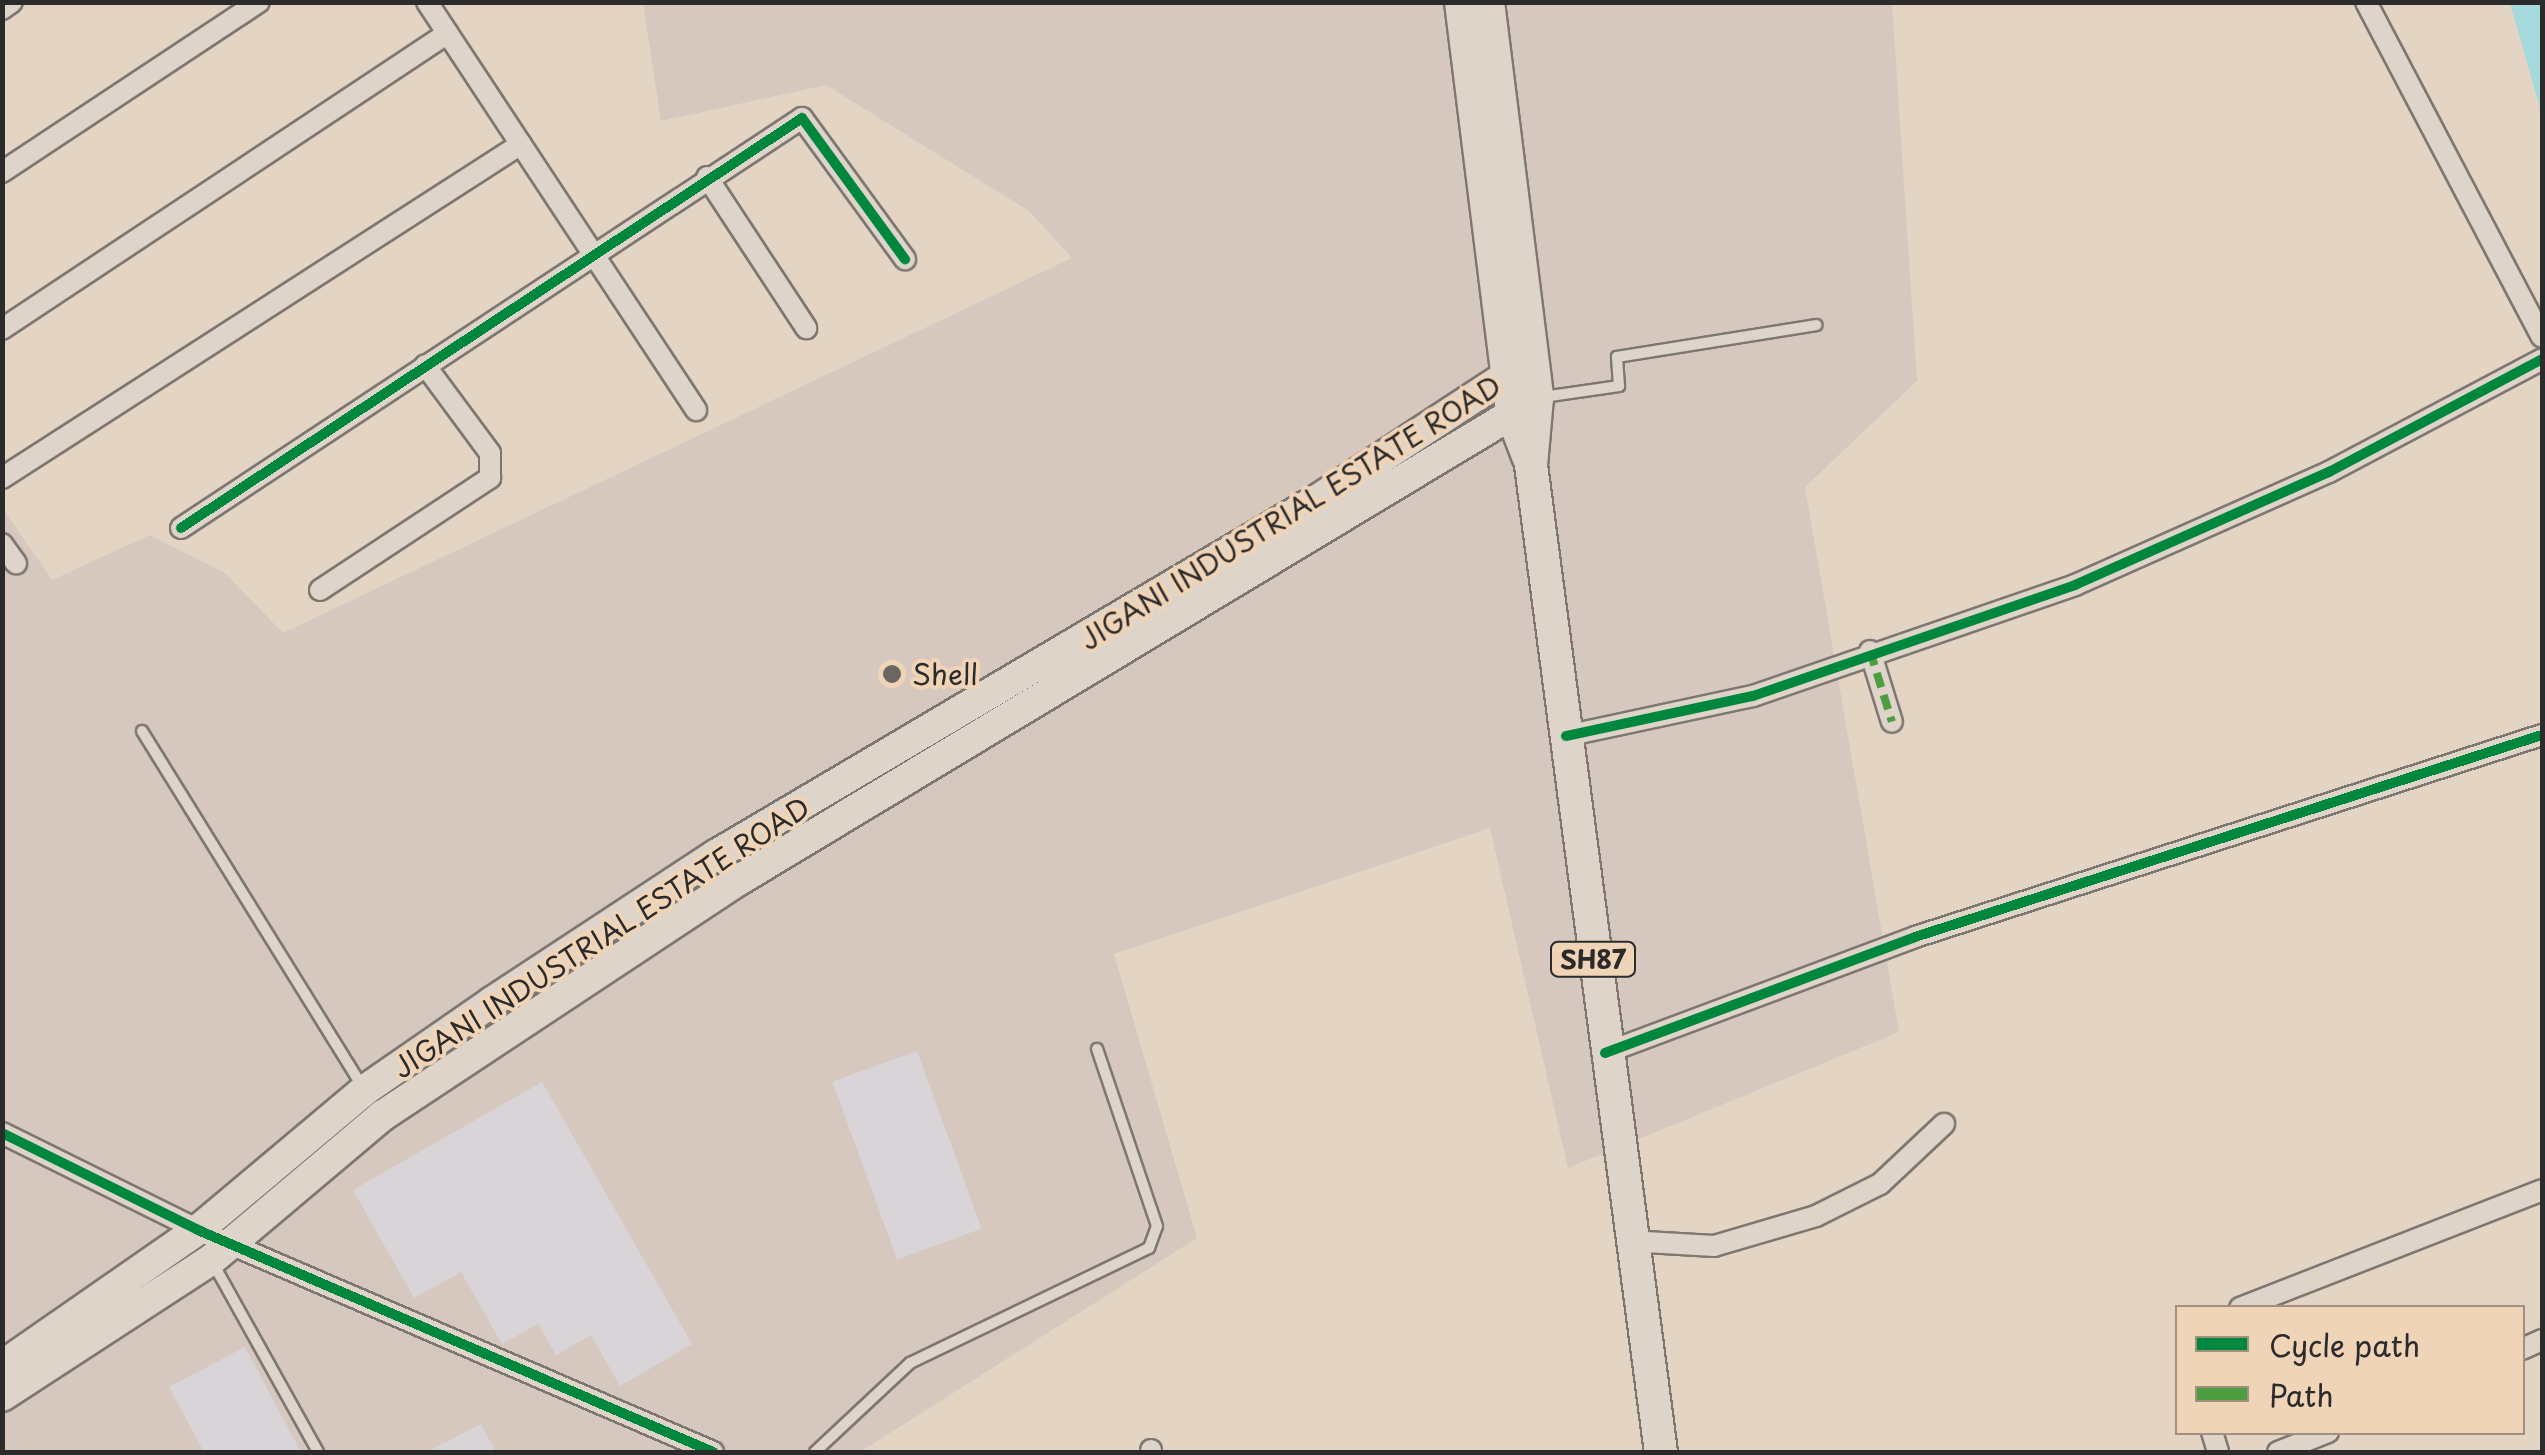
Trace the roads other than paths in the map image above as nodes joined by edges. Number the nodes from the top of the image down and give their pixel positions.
1 (12, 2) edge
2 (259, 2) edge
3 (427, 2) edge
4 (1460, 2) edge
5 (1488, 2) edge
6 (2366, 2) edge
7 (2, 9) edge
8 (448, 33) junction
9 (521, 144) junction
10 (1495, 166) junction
11 (2, 172) edge
12 (707, 177) junction
13 (593, 253) junction
14 (905, 259) dead end
15 (1816, 325) dead end
16 (806, 328) dead end
17 (2, 329) edge
18 (2542, 337) edge
19 (2542, 360) edge
20 (425, 365) junction
21 (1520, 368) junction
22 (1525, 408) junction
23 (696, 410) dead end
24 (2, 478) edge
25 (180, 528) dead end
26 (2, 544) edge
27 (16, 563) dead end
28 (320, 590) dead end
29 (1870, 650) junction
30 (1892, 722) dead end
31 (142, 731) dead end
32 (2542, 735) edge
33 (1566, 736) junction
34 (1097, 1049) dead end
35 (1605, 1053) junction
36 (364, 1090) junction
37 (1944, 1124) dead end
38 (2, 1133) edge
39 (2542, 1190) edge
40 (198, 1230) junction
41 (1629, 1242) junction
42 (222, 1250) junction
43 (2248, 1305) edge
44 (2, 1366) edge
45 (2, 1396) edge
46 (2320, 1435) edge
47 (318, 1452) edge
48 (714, 1452) edge
49 (815, 1452) edge
50 (1660, 1452) edge
51 (2278, 1452) edge

1 - 7 street
2 - 11 street
3 - 8 street
4 - 10 main road, SH87
5 - 10 main road, SH87
6 - 18 street
8 - 9 street
8 - 17 street
9 - 13 street
9 - 24 street
10 - 21 main road, SH87
12 - 13 street
12 - 14 street
12 - 16 street
13 - 20 street
13 - 23 street
15 - 22 lane
19 - 29 street
20 - 25 street
20 - 28 street
21 - 22 main road, SH87
21 - 36 main road, JIGANI INDUSTRIAL ESTATE ROAD
22 - 33 main road, SH87
22 - 42 main road, JIGANI INDUSTRIAL ESTATE ROAD
26 - 27 street
29 - 30 street
29 - 33 street
31 - 36 lane
32 - 35 street
33 - 35 main road, SH87
34 - 49 lane
35 - 41 main road, SH87
36 - 40 main road, JIGANI INDUSTRIAL ESTATE ROAD
37 - 41 street
38 - 40 street
39 - 43 street
40 - 42 street
40 - 44 main road, JIGANI INDUSTRIAL ESTATE ROAD
41 - 50 main road, SH87
42 - 45 main road, JIGANI INDUSTRIAL ESTATE ROAD
42 - 47 lane
42 - 48 street
46 - 51 street

